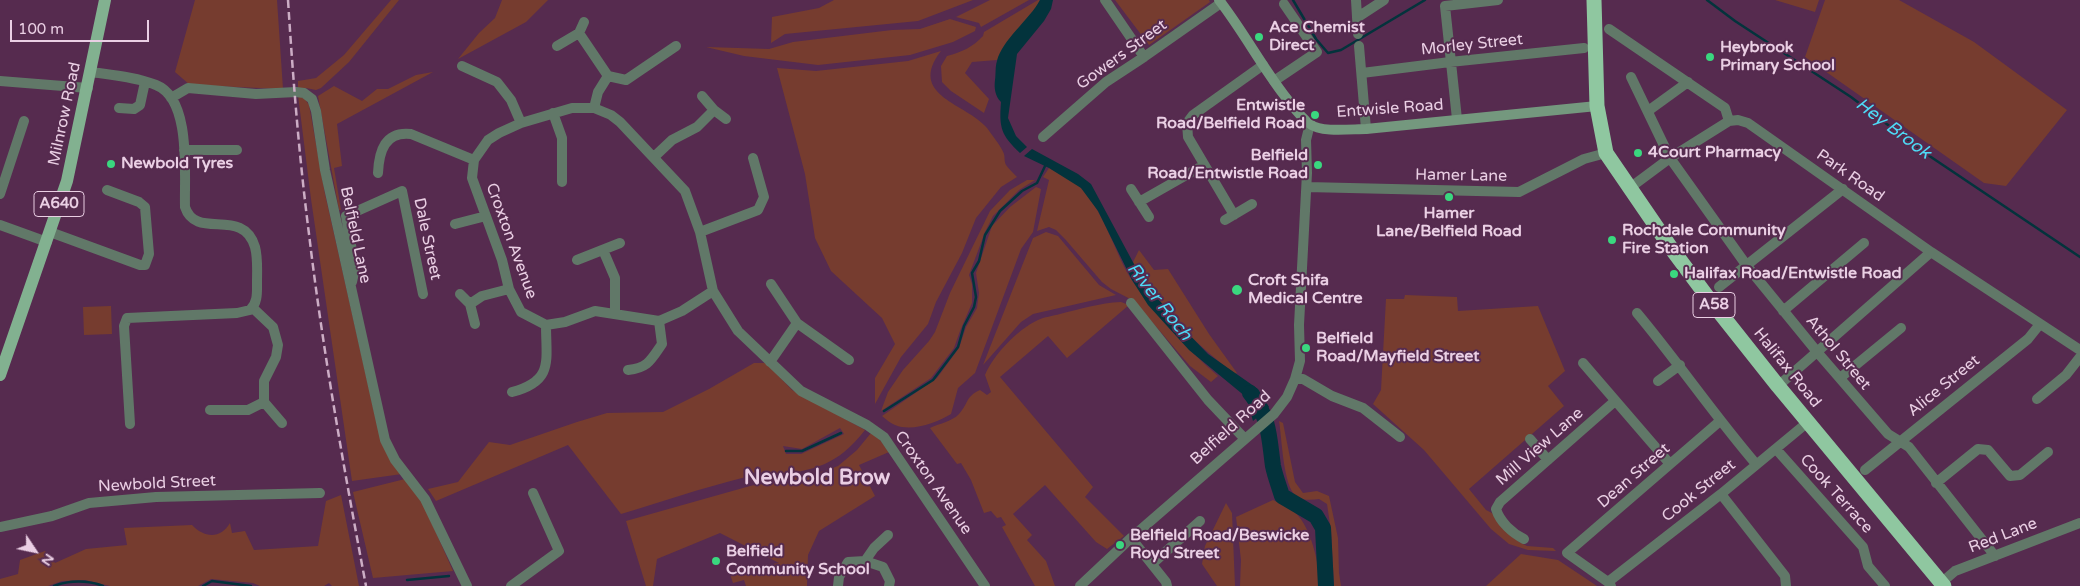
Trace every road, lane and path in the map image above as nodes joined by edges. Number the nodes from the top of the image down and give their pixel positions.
1 (106, 0) edge
2 (1105, 0) edge
3 (1356, 0) edge
4 (1384, 0) edge
5 (1498, 0) edge
6 (1594, 0) edge
7 (1220, 1) edge
8 (1284, 4) dead end
9 (1358, 17) junction
10 (584, 22) dead end
11 (1609, 29) dead end
12 (579, 33) junction
13 (1358, 34) dead end
14 (557, 46) dead end
15 (676, 46) dead end
16 (1359, 46) dead end
17 (1584, 48) dead end
18 (1144, 58) junction
19 (1450, 62) junction
20 (462, 66) dead end
21 (1263, 66) junction
22 (91, 72) junction
23 (1362, 73) junction
24 (608, 76) junction
25 (1631, 77) dead end
26 (0, 81) edge
27 (1274, 81) junction
28 (145, 82) junction
29 (1688, 82) junction
30 (88, 88) junction
31 (702, 96) dead end
32 (171, 98) junction
33 (1597, 106) junction
34 (119, 108) dead end
35 (594, 108) junction
36 (714, 110) junction
37 (1648, 111) junction
38 (553, 113) junction
39 (726, 119) dead end
40 (1457, 119) junction
41 (24, 121) dead end
42 (1729, 121) junction
43 (521, 123) junction
44 (1310, 124) junction
45 (1366, 129) junction
46 (1043, 137) dead end
47 (184, 150) junction
48 (237, 150) dead end
49 (1606, 153) junction
50 (654, 157) junction
51 (753, 158) dead end
52 (1670, 158) junction
53 (474, 160) junction
54 (1204, 165) junction
55 (378, 173) dead end
56 (562, 182) dead end
57 (1306, 187) junction
58 (1631, 187) junction
59 (1131, 189) dead end
60 (1843, 189) junction
61 (107, 190) dead end
62 (0, 194) edge
63 (1139, 202) junction
64 (1252, 204) dead end
65 (486, 216) junction
66 (1149, 217) dead end
67 (455, 224) dead end
68 (0, 225) edge
69 (700, 232) junction
70 (48, 237) junction
71 (620, 243) dead end
72 (1864, 243) dead end
73 (603, 250) junction
74 (1931, 252) junction
75 (577, 260) dead end
76 (1747, 266) junction
77 (771, 284) dead end
78 (1719, 287) dead end
79 (351, 288) junction
80 (509, 289) junction
81 (713, 291) junction
82 (423, 294) dead end
83 (460, 294) dead end
84 (1131, 303) dead end
85 (470, 304) junction
86 (253, 308) junction
87 (1783, 311) junction
88 (615, 313) junction
89 (1637, 313) dead end
90 (659, 321) junction
91 (797, 323) junction
92 (475, 324) dead end
93 (2040, 324) junction
94 (546, 325) junction
95 (1901, 328) dead end
96 (2080, 350) edge
97 (1818, 353) junction
98 (2080, 357) edge
99 (849, 360) dead end
100 (770, 362) junction
101 (1583, 363) dead end
102 (1680, 365) junction
103 (628, 370) dead end
104 (1, 371) edge
105 (1295, 378) junction
106 (1840, 378) junction
107 (1658, 381) dead end
108 (1778, 386) junction
109 (512, 392) dead end
110 (2038, 398) dead end
111 (1616, 401) junction
112 (264, 402) junction
113 (210, 410) dead end
114 (1720, 421) junction
115 (1808, 422) junction
116 (282, 423) dead end
117 (130, 424) dead end
118 (1400, 437) dead end
119 (1245, 439) junction
120 (1530, 440) dead end
121 (1899, 441) junction
122 (1776, 449) junction
123 (2048, 452) dead end
124 (1548, 460) junction
125 (1670, 464) junction
126 (1756, 464) junction
127 (1865, 470) dead end
128 (1936, 483) junction
129 (320, 493) dead end
130 (533, 493) dead end
131 (1720, 494) junction
132 (1200, 522) dead end
133 (2080, 523) edge
134 (0, 527) edge
135 (888, 535) dead end
136 (1131, 538) junction
137 (1524, 539) dead end
138 (1995, 556) junction
139 (865, 561) junction
140 (1152, 564) junction
141 (1610, 584) edge
142 (1942, 584) edge
143 (467, 586) edge
144 (511, 586) edge
145 (838, 586) edge
146 (889, 586) edge
147 (985, 586) edge
148 (1080, 586) edge
149 (1167, 586) edge
150 (1786, 586) edge
151 (1885, 586) edge

1 - 22 main road, Milnrow Road / A640
2 - 18 street
3 - 9 street
4 - 9 street
5 - 19 street
6 - 33 highway, A58
7 - 18 street, Gowers Street
7 - 21 main road
8 - 27 street
9 - 13 street
10 - 12 street
11 - 29 street
12 - 14 street
12 - 24 street
15 - 24 street
16 - 23 street
17 - 19 street, Morley Street
18 - 46 street, Gowers Street
19 - 23 street, Morley Street
19 - 40 street
20 - 43 street
21 - 27 main road
21 - 54 street
22 - 28 street
22 - 30 main road, Milnrow Road / A640
23 - 45 street
24 - 35 street
25 - 37 street, Athol Street
26 - 30 street
27 - 44 main road
28 - 32 street
28 - 34 street
29 - 37 street
29 - 42 street
30 - 70 main road, Milnrow Road / A640
31 - 36 street
32 - 47 street
32 - 79 street, Belfield Lane
33 - 40 main road, Entwisle Road
33 - 49 highway, Halifax Road / A58
35 - 38 street, Croxton Avenue
35 - 50 street, Croxton Avenue
36 - 39 street
36 - 50 street
37 - 52 street, Athol Street
38 - 43 street, Croxton Avenue
38 - 56 street
40 - 45 main road, Entwisle Road
41 - 62 street
42 - 52 street
42 - 60 street, Park Road
43 - 53 street, Croxton Avenue
44 - 45 main road, Entwisle Road
44 - 57 street, Belfield Road
47 - 48 street
47 - 86 street
49 - 57 street, Hamer Lane
49 - 58 highway, Halifax Road / A58
50 - 69 street, Croxton Avenue
51 - 69 street
52 - 58 street
52 - 76 street, Athol Street
53 - 55 street
53 - 65 street, Croxton Avenue
54 - 63 street
54 - 64 street
57 - 105 street, Belfield Road
58 - 108 highway, Halifax Road / A58
59 - 63 street
60 - 74 street, Park Road
60 - 76 street
61 - 70 street
63 - 66 street
65 - 67 street
65 - 80 street, Croxton Avenue
68 - 70 street
69 - 81 street, Croxton Avenue
70 - 104 main road, Milnrow Road / A640
71 - 73 street
72 - 87 street
73 - 75 street
73 - 88 street
74 - 93 street, Park Road
74 - 97 street
76 - 78 street
76 - 87 street, Athol Street
77 - 91 street
79 - 82 street, Dale Street
79 - 143 street, Belfield Lane
80 - 85 street
80 - 94 street, Croxton Avenue
81 - 90 street
81 - 100 street, Croxton Avenue
83 - 85 street
84 - 119 street
85 - 92 street
86 - 112 street
86 - 117 street
87 - 97 street, Athol Street
88 - 90 street
88 - 94 street
89 - 102 street
90 - 103 street
91 - 99 street
91 - 100 street
93 - 96 street, Park Road
93 - 121 street, Alice Street
94 - 109 street
95 - 106 street
97 - 106 street, Athol Street
97 - 108 street
98 - 110 street
100 - 147 street, Croxton Avenue
101 - 111 street
102 - 107 street
102 - 114 street
105 - 118 street
105 - 119 street, Belfield Road
106 - 121 street, Athol Street
108 - 115 highway, Halifax Road / A58
111 - 124 street, Mill View Lane
111 - 125 street
112 - 113 street
112 - 116 street
114 - 125 street, Dean Street
114 - 126 street
115 - 122 street, Cook Street
115 - 142 highway, Halifax Road / A58
119 - 136 street, Belfield Road
120 - 124 street
121 - 127 street, Alice Street
121 - 128 street, Athol Street
122 - 126 street, Cook Street
122 - 151 street, Cook Terrace
123 - 128 street
124 - 137 street, Mill View Lane
125 - 141 street, Dean Street
126 - 131 street, Cook Street
128 - 138 street, Athol Street
129 - 134 street, Newbold Street
130 - 144 street
131 - 141 street, Cook Street
131 - 150 street
132 - 140 street
133 - 138 street, Red Lane
135 - 139 street
136 - 140 street
136 - 148 street, Belfield Road
138 - 142 street, Red Lane
139 - 145 street
139 - 146 street
140 - 149 street

